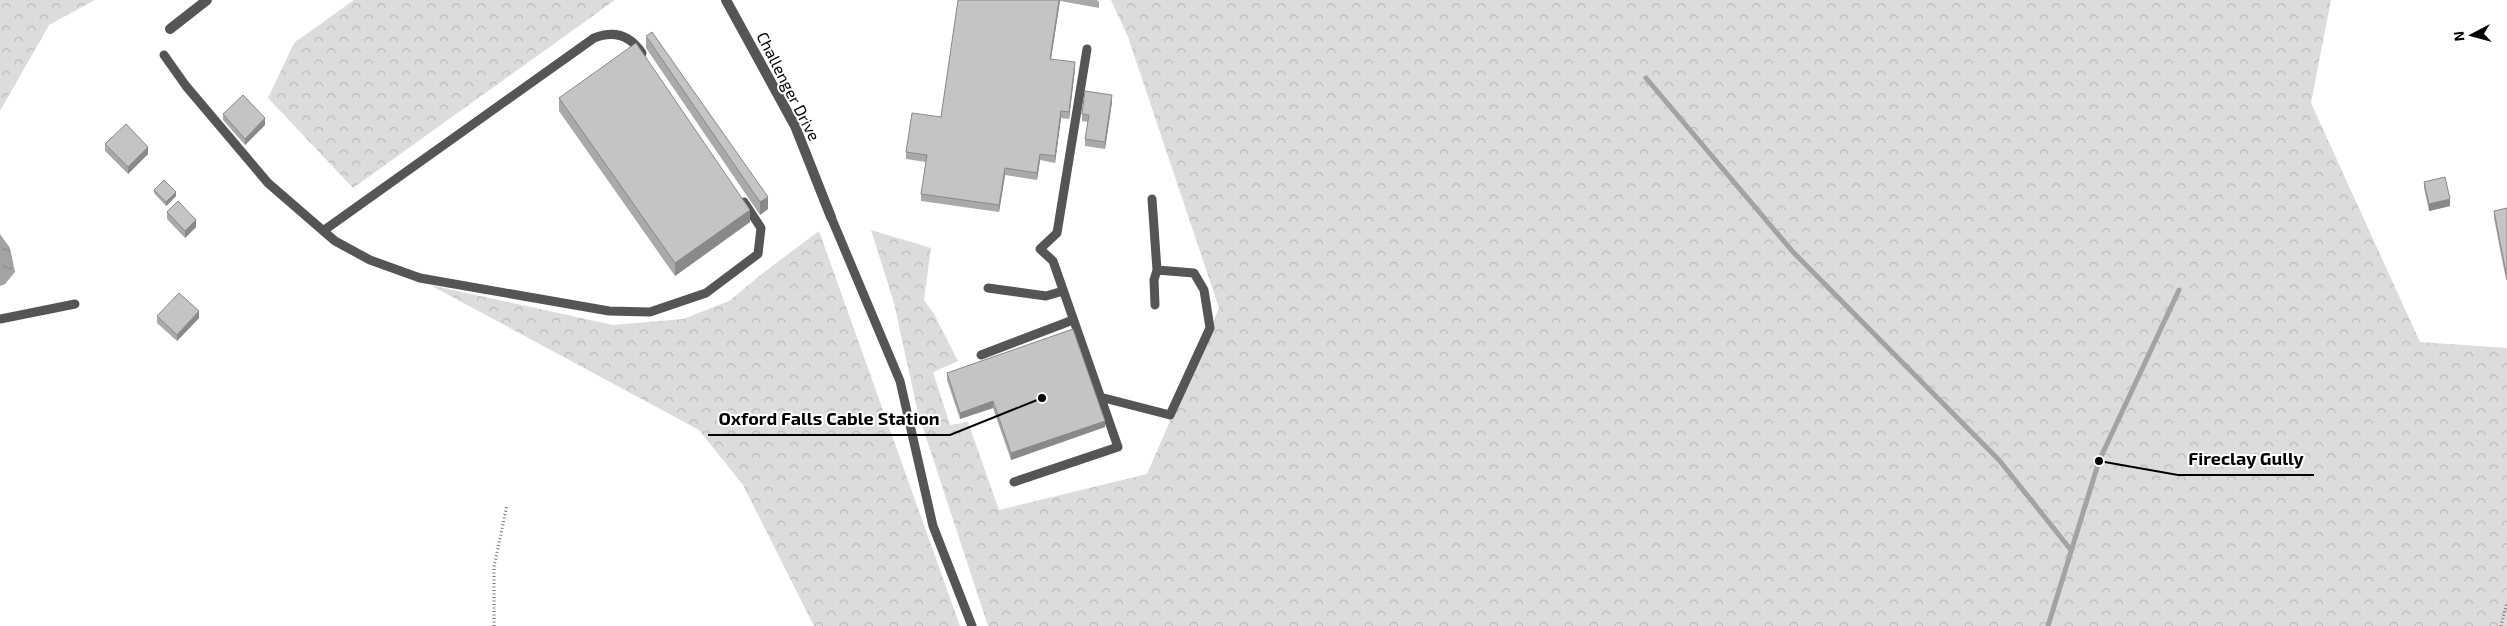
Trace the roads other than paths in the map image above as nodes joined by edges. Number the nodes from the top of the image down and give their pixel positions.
1 (207, 0) edge
2 (726, 0) edge
3 (170, 29) dead end
4 (1087, 50) dead end
5 (164, 55) dead end
6 (647, 60) edge
7 (740, 196) edge
8 (1152, 199) dead end
9 (831, 217) joint
10 (323, 231) junction
11 (1157, 270) junction
12 (988, 288) dead end
13 (1063, 291) junction
14 (74, 304) dead end
15 (1155, 305) dead end
16 (0, 319) edge
17 (1073, 320) junction
18 (981, 355) dead end
19 (1100, 397) junction
20 (1014, 482) dead end
21 (972, 626) edge

1 - 3 street
2 - 9 street, Challenger Drive
4 - 13 lane
5 - 10 lane
6 - 10 lane
7 - 10 lane
8 - 11 lane
9 - 21 lane
11 - 15 lane
11 - 19 lane
12 - 13 lane
13 - 17 lane
14 - 16 lane
17 - 18 lane
17 - 19 lane
19 - 20 lane

